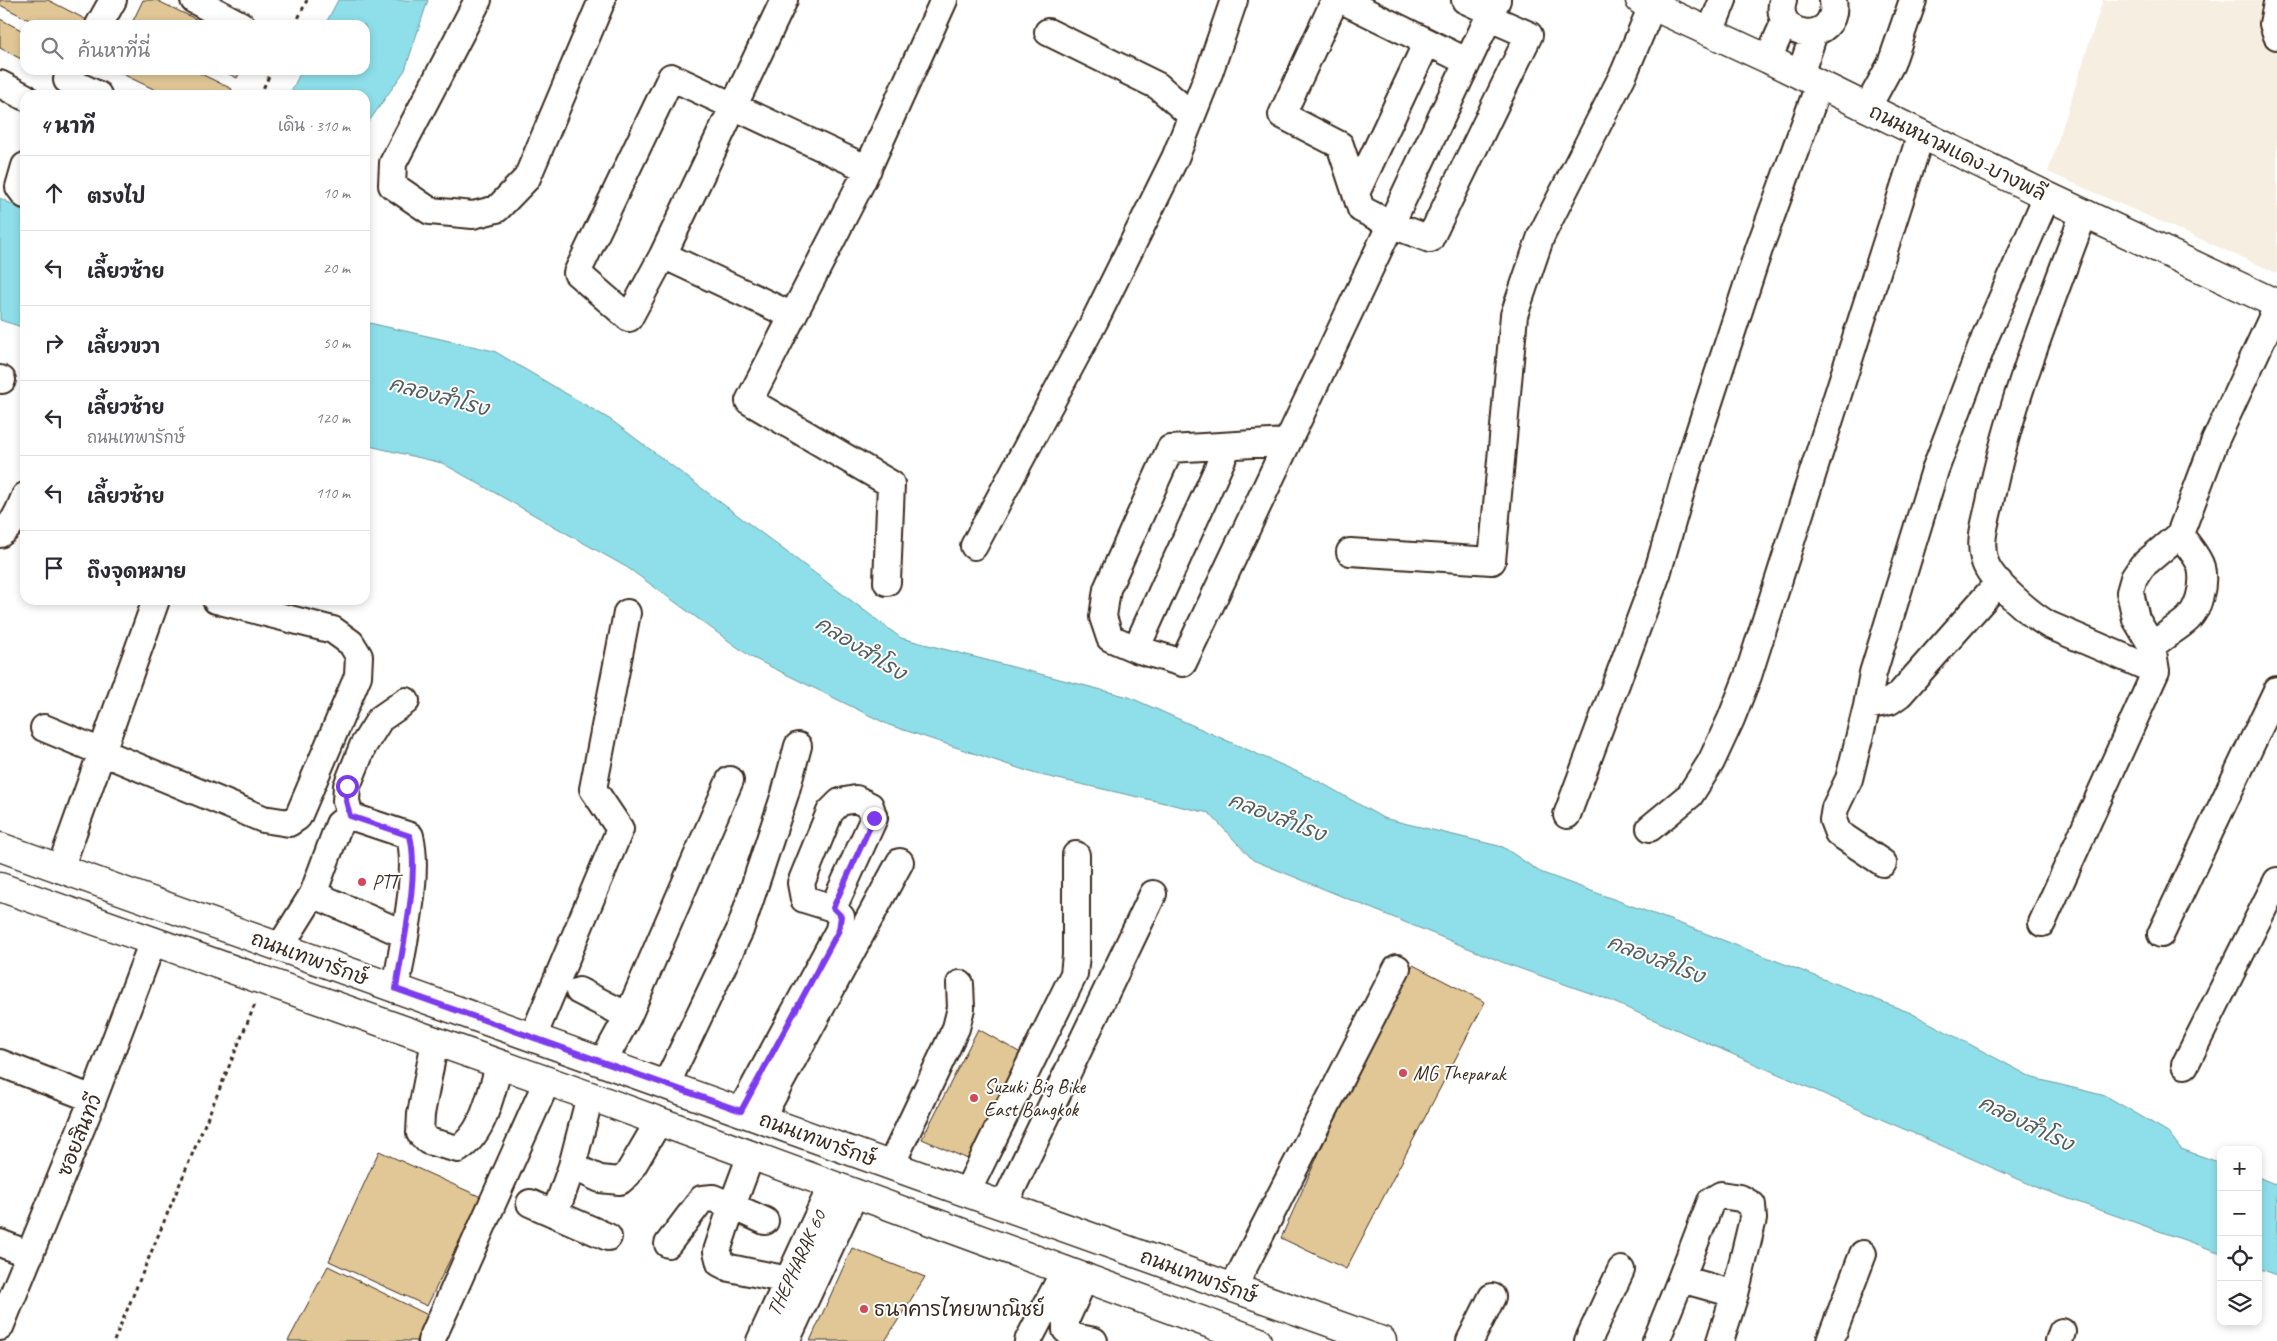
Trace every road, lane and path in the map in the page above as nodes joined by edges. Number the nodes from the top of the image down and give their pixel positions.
1 (194, 0) edge
2 (307, 0) edge
3 (478, 0) edge
4 (602, 0) edge
5 (784, 0) edge
6 (944, 0) edge
7 (1234, 0) edge
8 (1335, 0) edge
9 (1342, 0) edge
10 (1465, 0) edge
11 (1723, 0) edge
12 (1833, 0) edge
13 (1913, 0) edge
14 (1646, 3) edge
15 (2277, 3) edge
16 (1492, 10) edge
17 (1784, 10) edge
18 (232, 20) edge
19 (297, 20) edge
20 (1048, 32) dead end
21 (1710, 32) junction
22 (1814, 33) junction
23 (2277, 36) edge
24 (1427, 42) junction
25 (1768, 59) junction
26 (1466, 61) junction
27 (1209, 74) junction
28 (270, 75) edge
29 (1809, 80) junction
30 (65, 82) edge
31 (0, 84) edge
32 (1158, 86) junction
33 (85, 90) edge
34 (262, 90) edge
35 (20, 94) edge
36 (736, 106) junction
37 (1868, 108) junction
38 (1191, 115) junction
39 (1921, 134) junction
40 (868, 169) junction
41 (1356, 193) junction
42 (2047, 196) junction
43 (2084, 213) junction
44 (1390, 224) junction
45 (663, 255) junction
46 (2276, 302) edge
47 (793, 316) junction
48 (1287, 442) junction
49 (1228, 446) junction
50 (20, 509) edge
51 (0, 534) edge
52 (2180, 534) junction
53 (974, 546) dead end
54 (1350, 552) dead end
55 (887, 582) dead end
56 (1999, 582) junction
57 (154, 605) edge
58 (236, 605) edge
59 (626, 613) dead end
60 (2152, 646) junction
61 (1136, 649) junction
62 (2156, 671) junction
63 (2277, 690) edge
64 (406, 701) dead end
65 (1867, 706) junction
66 (44, 728) dead end
67 (798, 746) dead end
68 (101, 752) junction
69 (730, 780) dead end
70 (1567, 815) dead end
71 (350, 816) junction
72 (1650, 828) dead end
73 (0, 847) edge
74 (1076, 855) dead end
75 (900, 862) dead end
76 (1883, 863) dead end
77 (60, 869) junction
78 (2277, 881) edge
79 (0, 888) edge
80 (313, 894) junction
81 (1154, 894) dead end
82 (833, 908) dead end
83 (2042, 923) dead end
84 (404, 934) junction
85 (2161, 934) dead end
86 (153, 941) junction
87 (280, 947) junction
88 (1397, 968) dead end
89 (265, 981) junction
90 (960, 984) dead end
91 (396, 989) junction
92 (579, 992) dead end
93 (628, 1016) junction
94 (534, 1037) junction
95 (435, 1041) junction
96 (603, 1062) junction
97 (0, 1063) edge
98 (500, 1064) junction
99 (2186, 1065) dead end
100 (547, 1081) junction
101 (666, 1085) junction
102 (590, 1096) junction
103 (94, 1099) junction
104 (751, 1114) junction
105 (659, 1122) junction
106 (751, 1155) junction
107 (891, 1165) junction
108 (572, 1166) junction
109 (844, 1189) junction
110 (967, 1192) junction
111 (530, 1203) dead end
112 (732, 1206) junction
113 (1004, 1206) junction
114 (555, 1214) junction
115 (765, 1222) dead end
116 (608, 1237) dead end
117 (0, 1243) edge
118 (668, 1244) dead end
119 (1863, 1254) dead end
120 (30, 1255) junction
121 (1621, 1270) dead end
122 (1075, 1274) junction
123 (1681, 1279) junction
124 (788, 1280) junction
125 (1233, 1288) junction
126 (1735, 1294) junction
127 (1492, 1297) dead end
128 (0, 1326) edge
129 (114, 1341) edge
130 (431, 1341) edge
131 (760, 1341) edge
132 (786, 1341) edge
133 (1028, 1341) edge
134 (1094, 1341) edge
135 (1257, 1341) edge
136 (1382, 1341) edge
137 (1470, 1341) edge
138 (1588, 1341) edge
139 (1656, 1341) edge
140 (1720, 1341) edge
141 (1830, 1341) edge

1 - 18 street
2 - 19 path
3 - 4 street
5 - 36 street
6 - 40 street
7 - 27 street
8 - 41 street
9 - 24 street
10 - 16 street
11 - 21 street
12 - 22 street
13 - 37 street
14 - 21 main road, ถนนหนามแดง-บางพลี
14 - 54 street
15 - 23 street
16 - 26 street
16 - 44 street
17 - 22 street
17 - 25 street
20 - 32 street
21 - 25 main road, ถนนหนามแดง-บางพลี
22 - 29 street
24 - 26 street
24 - 41 street
25 - 29 main road, ถนนหนามแดง-บางพลี
26 - 44 street
27 - 32 street
27 - 38 street
28 - 34 path
29 - 37 main road, ถนนหนามแดง-บางพลี
29 - 70 street
30 - 33 street
31 - 35 street
32 - 38 street
36 - 40 street
36 - 45 street
36 - 45 street
37 - 39 main road, ถนนหนามแดง-บางพลี
38 - 53 street
39 - 42 main road, ถนนหนามแดง-บางพลี
39 - 72 street
40 - 47 street
41 - 44 street
42 - 43 main road, ถนนหนามแดง-บางพลี
42 - 65 street
43 - 46 main road, ถนนหนามแดง-บางพลี
43 - 56 street
44 - 48 street
45 - 47 street
46 - 52 street
47 - 55 street
48 - 49 street
48 - 61 street
49 - 61 street
49 - 61 street
50 - 51 street
52 - 60 street
52 - 60 street
56 - 62 street
56 - 65 street
57 - 68 street
58 - 68 street
59 - 94 street
60 - 62 street
62 - 83 street
63 - 85 street
64 - 71 street
65 - 76 street
66 - 68 street
67 - 101 street
68 - 77 street
69 - 93 street
71 - 80 street
71 - 84 street
73 - 77 main road, ถนนเทพารักษ์
74 - 110 street
75 - 104 street
77 - 87 main road, ถนนเทพารักษ์
78 - 99 street
79 - 86 main road, ถนนเทพารักษ์
80 - 84 street
80 - 87 street
81 - 113 street
82 - 104 street
84 - 91 street
86 - 89 main road, ถนนเทพารักษ์
86 - 103 street, ซอยสินทวี
87 - 91 main road, ถนนเทพารักษ์
88 - 125 street
89 - 95 main road, ถนนเทพารักษ์
89 - 129 path
90 - 107 street
91 - 94 main road, ถนนเทพารักษ์
92 - 93 street
93 - 96 street
94 - 96 main road, ถนนเทพารักษ์
95 - 98 main road, ถนนเทพารักษ์
95 - 98 street
96 - 101 main road, ถนนเทพารักษ์
97 - 103 street
98 - 100 main road, ถนนเทพารักษ์
100 - 102 main road, ถนนเทพารักษ์
100 - 130 street
101 - 104 main road, ถนนเทพารักษ์
102 - 105 main road, ถนนเทพารักษ์
102 - 108 street
103 - 120 street, ซอยสินทวี
104 - 107 main road, ถนนเทพารักษ์
105 - 106 main road, ถนนเทพารักษ์
105 - 108 street
106 - 109 main road, ถนนเทพารักษ์
106 - 112 street
107 - 110 main road, ถนนเทพารักษ์
108 - 114 street
109 - 122 main road, ถนนเทพารักษ์
109 - 124 street, THEPHARAK 60
109 - 132 street, THEPHARAK 60
110 - 113 main road, ถนนเทพารักษ์
111 - 114 street
112 - 115 street
112 - 118 street
112 - 124 street
113 - 125 main road, ถนนเทพารักษ์
114 - 116 street
117 - 120 street
119 - 141 street
120 - 128 street, ซอยสินทวี
121 - 138 street
122 - 133 street
122 - 134 street
122 - 135 main road, ถนนเทพารักษ์
123 - 126 street
123 - 126 street
123 - 139 street
124 - 131 street, THEPHARAK 60
125 - 136 main road, ถนนเทพารักษ์
126 - 140 street
127 - 137 street

